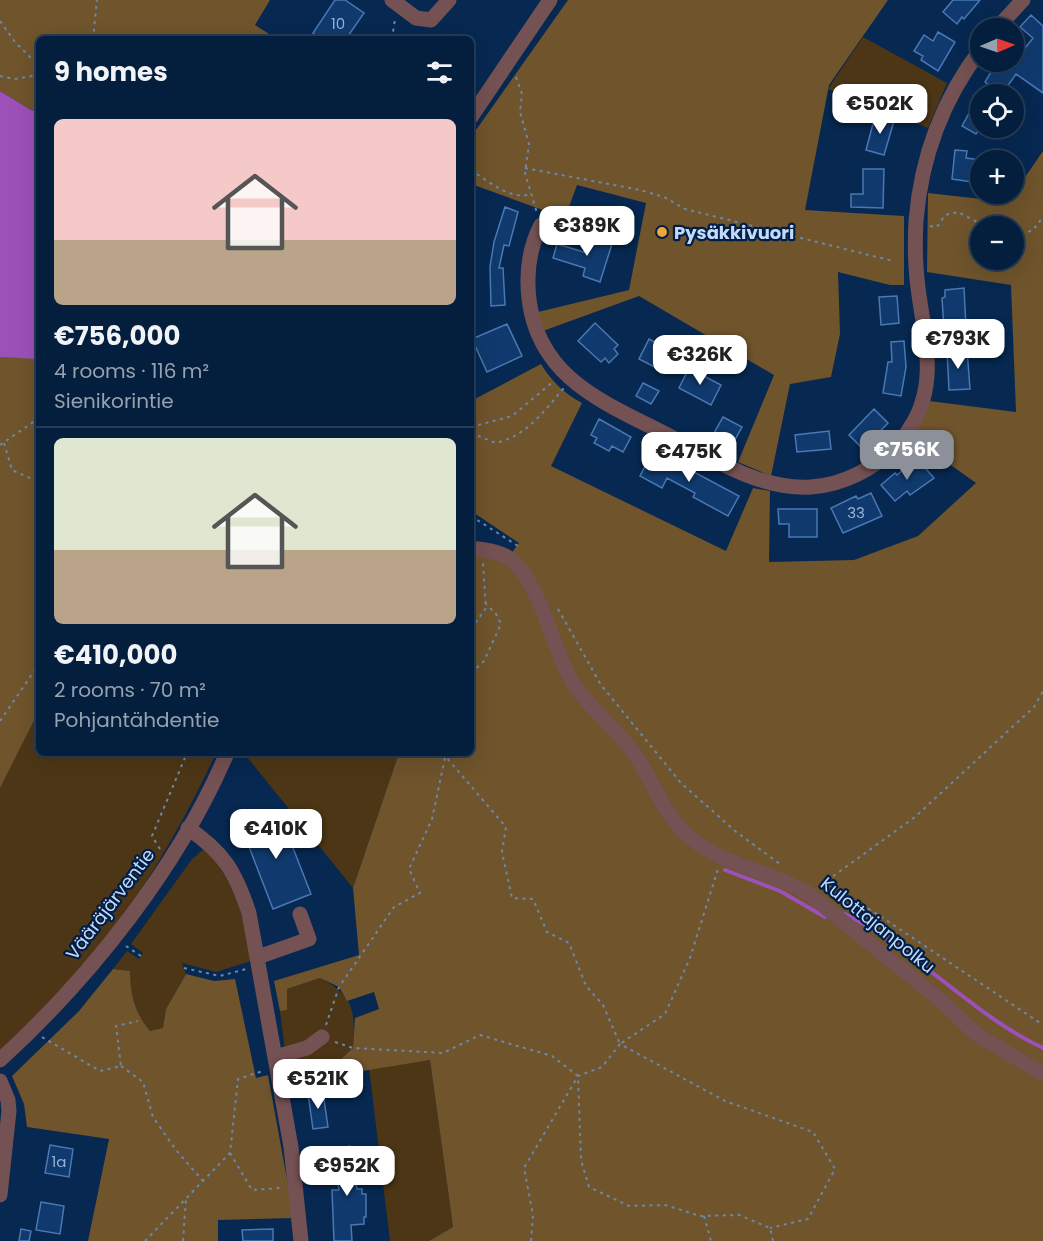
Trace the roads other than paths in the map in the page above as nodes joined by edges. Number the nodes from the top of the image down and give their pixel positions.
1 (449, 0) edge
2 (550, 0) edge
3 (1023, 0) edge
4 (395, 2) edge
5 (1006, 18) edge
6 (970, 64) edge
7 (474, 113) edge
8 (541, 225) road end
9 (477, 549) edge
10 (225, 756) edge
11 (188, 828) junction
12 (300, 914) dead end
13 (259, 961) junction
14 (322, 1037) road end
15 (0, 1060) edge
16 (276, 1062) junction
17 (1043, 1074) edge
18 (0, 1081) edge
19 (0, 1195) edge
20 (302, 1241) edge

1 - 4 street
2 - 7 street
3 - 5 street
6 - 8 street
9 - 17 street, Kulottajanpolku
10 - 11 street, Vääräjärventie
11 - 13 street
11 - 15 street, Vääräjärventie
12 - 13 street
13 - 16 street
14 - 16 street
16 - 20 street
18 - 19 street

